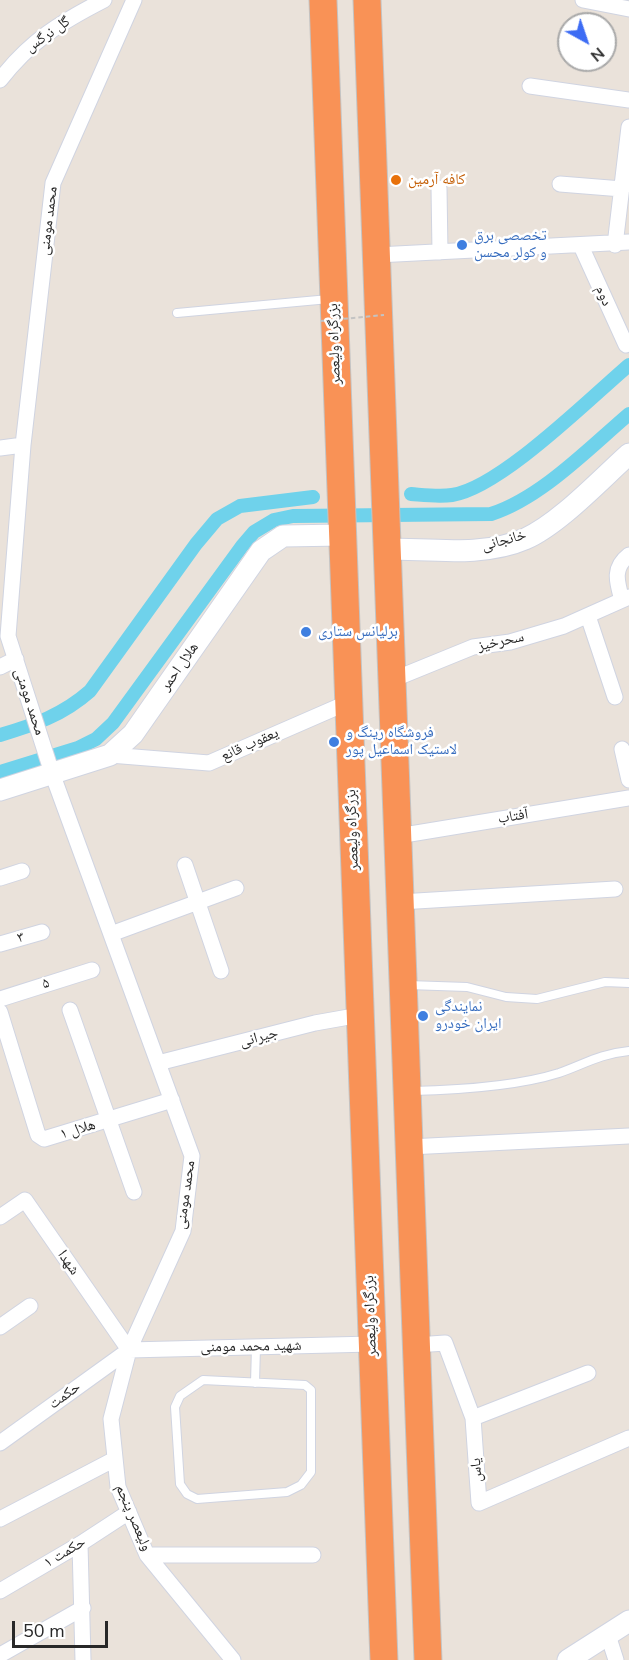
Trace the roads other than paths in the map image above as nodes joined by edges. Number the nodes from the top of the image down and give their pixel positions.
1 (104, 0) edge
2 (134, 0) edge
3 (323, 0) edge
4 (368, 0) edge
5 (583, 0) edge
6 (629, 9) edge
7 (0, 80) edge
8 (530, 86) dead end
9 (629, 100) edge
10 (628, 137) edge
11 (560, 184) dead end
12 (439, 189) dead end
13 (622, 189) junction
14 (622, 243) edge
15 (581, 246) junction
16 (440, 252) junction
17 (377, 255) junction
18 (327, 310) junction
19 (177, 313) dead end
20 (626, 345) dead end
21 (23, 445) junction
22 (0, 447) edge
23 (629, 454) edge
24 (342, 535) junction
25 (387, 549) junction
26 (629, 555) edge
27 (622, 602) edge
28 (588, 616) junction
29 (4, 636) edge
30 (16, 659) junction
31 (0, 667) edge
32 (392, 680) junction
33 (615, 697) dead end
34 (349, 702) junction
35 (622, 749) dead end
36 (110, 755) junction
37 (51, 769) junction
38 (629, 780) edge
39 (0, 790) edge
40 (629, 798) edge
41 (398, 836) junction
42 (185, 866) dead end
43 (22, 871) dead end
44 (0, 878) edge
45 (236, 888) dead end
46 (615, 889) dead end
47 (400, 902) junction
48 (198, 904) junction
49 (42, 932) dead end
50 (111, 934) junction
51 (0, 944) edge
52 (92, 970) dead end
53 (221, 972) dead end
54 (629, 983) edge
55 (403, 985) junction
56 (0, 999) edge
57 (70, 1010) dead end
58 (0, 1012) edge
59 (360, 1015) junction
60 (5, 1049) edge
61 (629, 1051) edge
62 (158, 1063) junction
63 (407, 1091) junction
64 (172, 1100) junction
65 (109, 1120) junction
66 (629, 1136) edge
67 (365, 1140) junction
68 (409, 1142) junction
69 (410, 1184) junction
70 (366, 1185) junction
71 (134, 1192) dead end
72 (0, 1217) edge
73 (30, 1306) dead end
74 (0, 1327) edge
75 (372, 1344) junction
76 (416, 1345) junction
77 (256, 1347) junction
78 (129, 1350) junction
79 (588, 1373) dead end
80 (255, 1383) junction
81 (473, 1418) junction
82 (629, 1438) edge
83 (0, 1443) edge
84 (113, 1460) junction
85 (129, 1512) junction
86 (0, 1519) edge
87 (80, 1544) junction
88 (147, 1555) junction
89 (313, 1555) dead end
90 (0, 1591) edge
91 (83, 1608) junction
92 (629, 1621) edge
93 (608, 1635) junction
94 (0, 1655) edge
95 (83, 1660) edge
96 (233, 1660) edge
97 (384, 1660) edge
98 (428, 1660) edge
99 (568, 1660) edge
100 (616, 1660) edge

1 - 7 street, گل نرگس
2 - 21 street, محمد مومنی
3 - 18 highway, بزرگراه ولیعصر
4 - 17 highway
5 - 6 street
8 - 9 street
10 - 13 street
11 - 13 street
12 - 16 street
13 - 14 street
14 - 15 street
15 - 16 street
15 - 20 street, دوم
16 - 17 street
17 - 25 highway
18 - 19 lane
18 - 24 highway, بزرگراه ولیعصر
21 - 22 street
21 - 29 street, محمد مومنی
23 - 25 main road, خانجانی
24 - 34 highway, بزرگراه ولیعصر
24 - 36 main road, هلال احمر
25 - 32 highway
26 - 27 street
27 - 28 street, سحرخیز
28 - 32 street, سحرخیز
28 - 33 street
29 - 30 street, محمد مومنی
30 - 31 street
30 - 37 street, محمد مومنی
32 - 41 highway
34 - 36 street, یعقوب قانع
34 - 59 highway, بزرگراه ولیعصر
35 - 38 street
36 - 37 main road, هلال احمر
37 - 39 main road, هلال احمر
37 - 50 street, محمد مومنی
40 - 41 street, آفتاب
41 - 47 highway
42 - 48 street
43 - 44 street
45 - 48 street
46 - 47 street
47 - 55 highway
48 - 50 street
48 - 53 street
49 - 51 street, ۳
50 - 62 street, محمد مومنی
52 - 56 street, ۵
54 - 55 lane
55 - 63 highway
57 - 65 street
58 - 60 street, هلال ۱
59 - 62 street, جیرانی
59 - 67 highway, بزرگراه ولیعصر
60 - 65 street, هلال ۱
61 - 63 lane
62 - 64 street, محمد مومنی
63 - 68 highway
64 - 65 street, هلال ۱
64 - 78 street, محمد مومنی
65 - 71 street
66 - 68 street
67 - 68 highway
67 - 70 highway, بزرگراه ولیعصر
68 - 69 highway
69 - 70 highway
69 - 76 highway
70 - 75 highway, بزرگراه ولیعصر
72 - 78 street, شهدا
73 - 74 street
75 - 77 street, شهید محمد مومنی
75 - 97 highway, بزرگراه ولیعصر
76 - 81 street, یاس
76 - 98 highway
77 - 78 street, شهید محمد مومنی
77 - 80 lane
78 - 83 street, حکمت
78 - 84 street, ولیعصر پنجم
79 - 81 street
80 - 80 lane
81 - 82 street, یاس
84 - 85 street, ولیعصر پنجم
84 - 86 street
85 - 87 street, حکمت ۱
85 - 88 street, ولیعصر پنجم
87 - 90 street, حکمت ۱
87 - 91 street
88 - 89 street
88 - 96 street, ولیعصر پنجم
91 - 94 street
91 - 95 street
92 - 93 main road
93 - 99 main road
93 - 100 street

